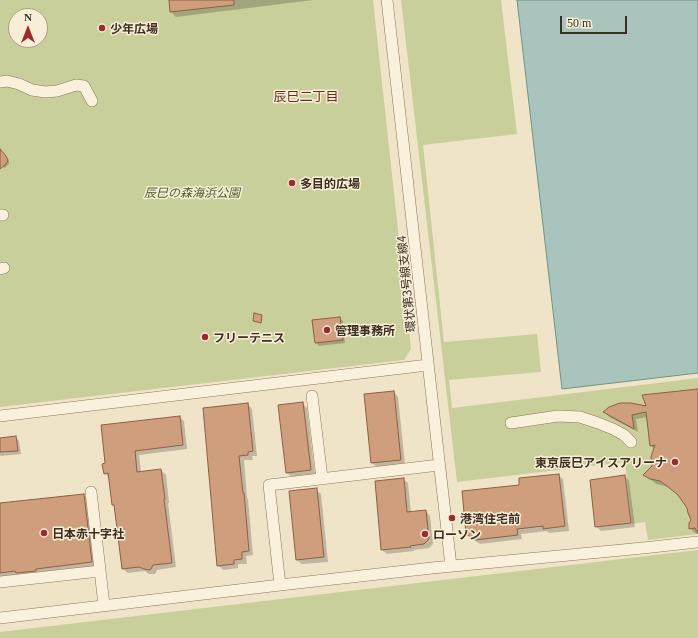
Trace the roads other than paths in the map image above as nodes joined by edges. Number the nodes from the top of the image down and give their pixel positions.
1 (387, 0) edge
2 (0, 82) edge
3 (92, 101) dead end
4 (428, 365) junction
5 (312, 396) dead end
6 (0, 416) edge
7 (511, 422) dead end
8 (631, 442) dead end
9 (439, 465) junction
10 (322, 478) junction
11 (91, 492) dead end
12 (698, 542) edge
13 (451, 566) junction
14 (100, 571) junction
15 (0, 582) edge
16 (280, 584) junction
17 (104, 606) junction
18 (0, 618) edge

1 - 4 street, 環状第3号線支線4
2 - 3 street
4 - 6 street
4 - 9 street, 環状第3号線支線4
5 - 10 street
7 - 8 street
9 - 10 street
9 - 13 street, 環状第3号線支線4
10 - 16 street
11 - 14 street
12 - 13 street
13 - 16 street
14 - 15 street
14 - 17 street
16 - 17 street
17 - 18 street

